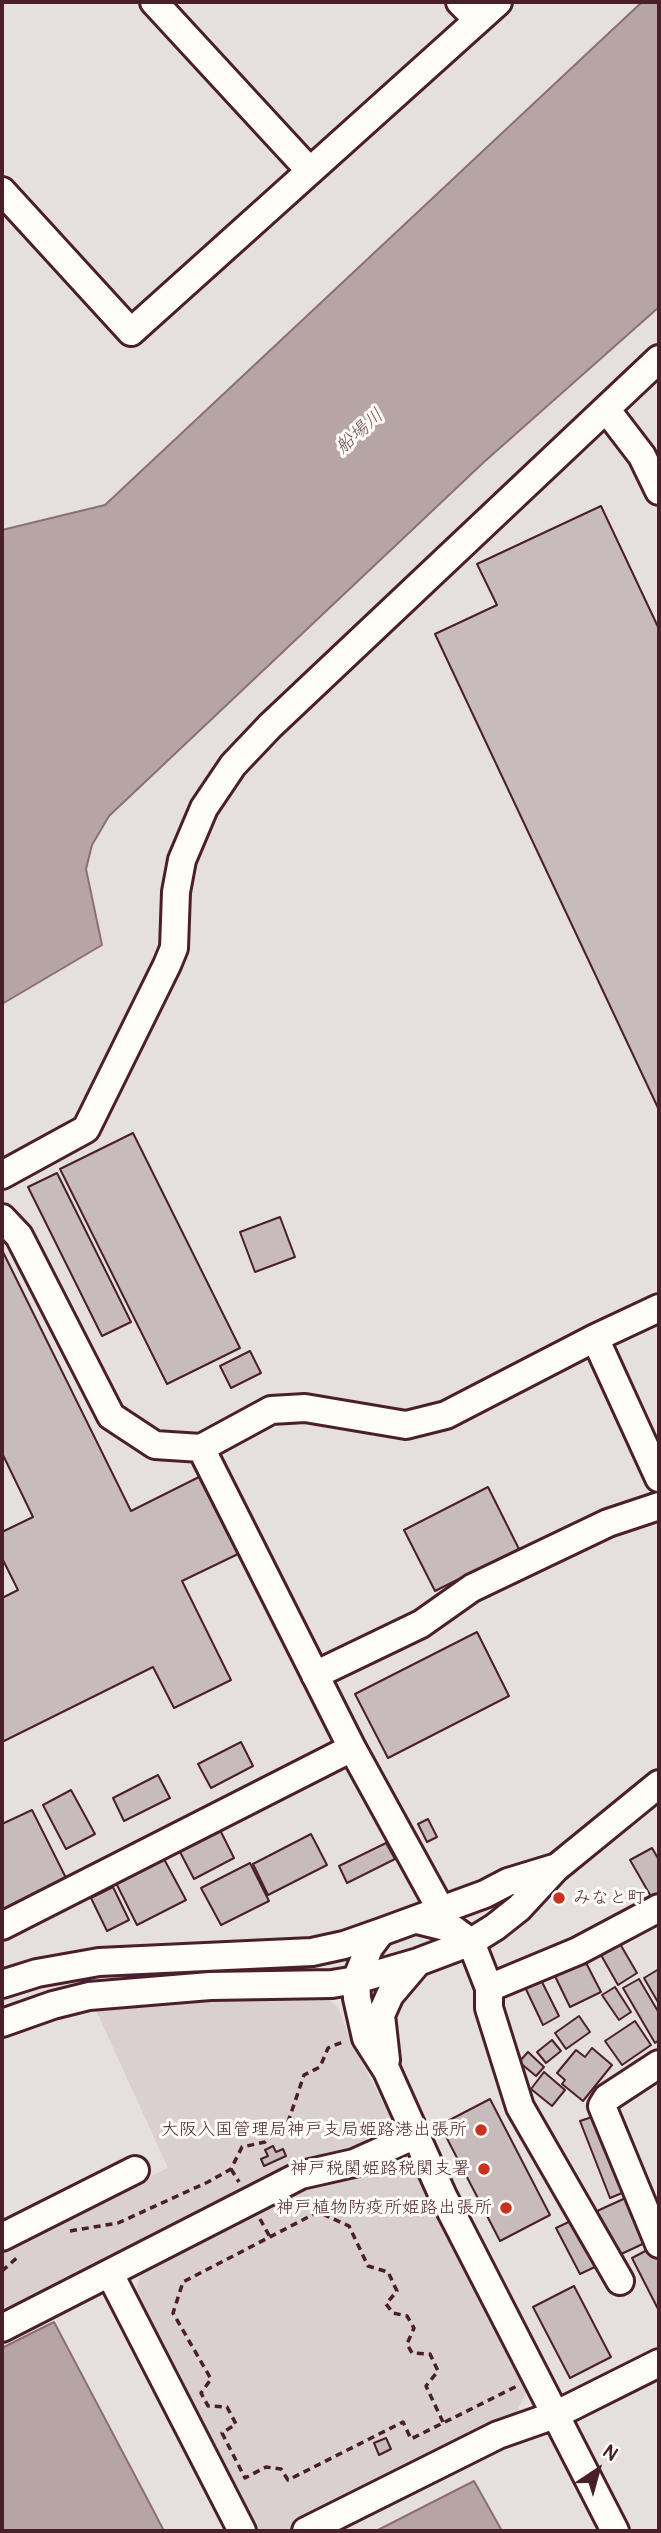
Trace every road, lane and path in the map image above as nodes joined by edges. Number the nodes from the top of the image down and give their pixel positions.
1 (153, 2) edge
2 (498, 2) edge
3 (469, 11) edge
4 (310, 171) junction
5 (2, 191) edge
6 (659, 359) edge
7 (606, 409) junction
8 (659, 491) edge
9 (2, 1175) edge
10 (2, 1218) edge
11 (659, 1308) edge
12 (594, 1338) junction
13 (201, 1448) junction
14 (659, 1478) edge
15 (659, 1506) edge
16 (315, 1675) junction
17 (352, 1748) junction
18 (659, 1784) edge
19 (556, 1868) junction
20 (659, 1908) edge
21 (441, 1910) junction
22 (416, 1920) junction
23 (2, 1926) edge
24 (381, 1933) junction
25 (471, 1942) junction
26 (312, 1952) junction
27 (418, 1962) junction
28 (356, 1980) junction
29 (2, 1984) edge
30 (489, 1988) junction
31 (381, 2015) junction
32 (2, 2023) edge
33 (350, 2039) dead end
34 (387, 2071) junction
35 (657, 2071) edge
36 (415, 2135) junction
37 (135, 2170) dead end
38 (66, 2232) dead end
39 (2, 2237) edge
40 (659, 2244) edge
41 (24, 2252) dead end
42 (2, 2271) edge
43 (110, 2274) junction
44 (620, 2281) dead end
45 (2, 2328) edge
46 (657, 2371) edge
47 (520, 2385) dead end
48 (555, 2415) junction
49 (443, 2423) junction
50 (242, 2531) edge
51 (306, 2531) edge
52 (615, 2531) edge

1 - 4 street
2 - 3 street
3 - 4 street
4 - 5 street
6 - 7 street
7 - 8 street
7 - 9 street
10 - 13 street
11 - 12 street
12 - 13 street
12 - 14 street
13 - 16 street
15 - 16 street
16 - 17 street
17 - 21 street
17 - 23 street
18 - 19 street
19 - 21 street
19 - 25 street
20 - 30 street
21 - 22 street
22 - 24 street
22 - 25 street
24 - 26 street
24 - 28 street
25 - 27 street
25 - 30 street
26 - 28 street
26 - 29 street
27 - 28 street
27 - 31 street
28 - 31 street
28 - 32 street
28 - 34 street
30 - 44 street
31 - 34 street
33 - 38 path
34 - 36 street
35 - 40 street
36 - 43 street
36 - 48 street
37 - 39 street
41 - 42 path
43 - 45 street
43 - 50 street
46 - 48 street
47 - 49 path
48 - 51 street
48 - 52 street
49 - 49 path

